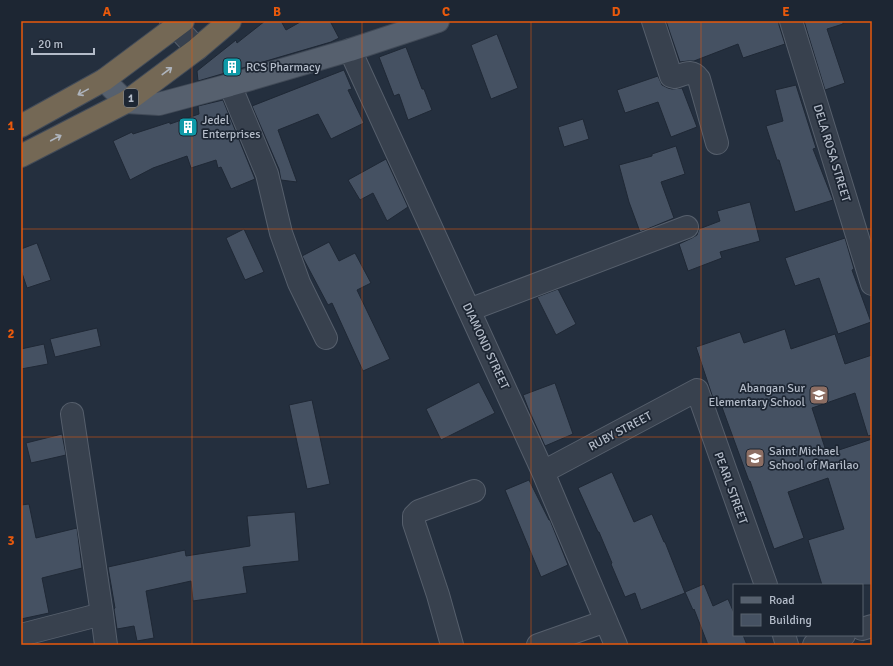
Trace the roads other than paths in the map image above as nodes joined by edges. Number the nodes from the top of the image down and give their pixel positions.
1 (230, 21) edge
2 (438, 21) edge
3 (653, 21) edge
4 (791, 21) edge
5 (177, 23) edge
6 (197, 49) junction
7 (350, 50) junction
8 (104, 80) junction
9 (230, 85) junction
10 (126, 102) junction
11 (21, 126) edge
12 (717, 143) dead end
13 (21, 156) edge
14 (687, 226) dead end
15 (871, 275) edge
16 (469, 310) junction
17 (326, 338) dead end
18 (697, 390) joint
19 (72, 414) dead end
20 (543, 472) junction
21 (474, 491) dead end
22 (766, 584) edge
23 (102, 614) junction
24 (606, 621) junction
25 (21, 635) edge
26 (841, 636) edge
27 (106, 645) edge
28 (452, 645) edge
29 (538, 645) edge
30 (616, 645) edge
31 (814, 645) edge

1 - 6 highway, 1
2 - 7 main road
3 - 12 street
4 - 15 street, DELA ROSA STREET
5 - 6 street
5 - 8 highway
10 -> 6 highway, 1
7 - 9 main road
7 - 16 street, DIAMOND STREET
8 - 10 main road
8 -> 11 highway
9 - 10 main road
9 - 17 street
13 -> 10 highway, 1
14 - 16 street
16 - 20 street, DIAMOND STREET
18 - 20 street, RUBY STREET
18 - 22 street, PEARL STREET
19 - 23 street
20 - 24 street, DIAMOND STREET
21 - 28 street
23 - 25 street
23 - 27 street
24 - 29 street
24 - 30 street, DIAMOND STREET
26 - 31 street

